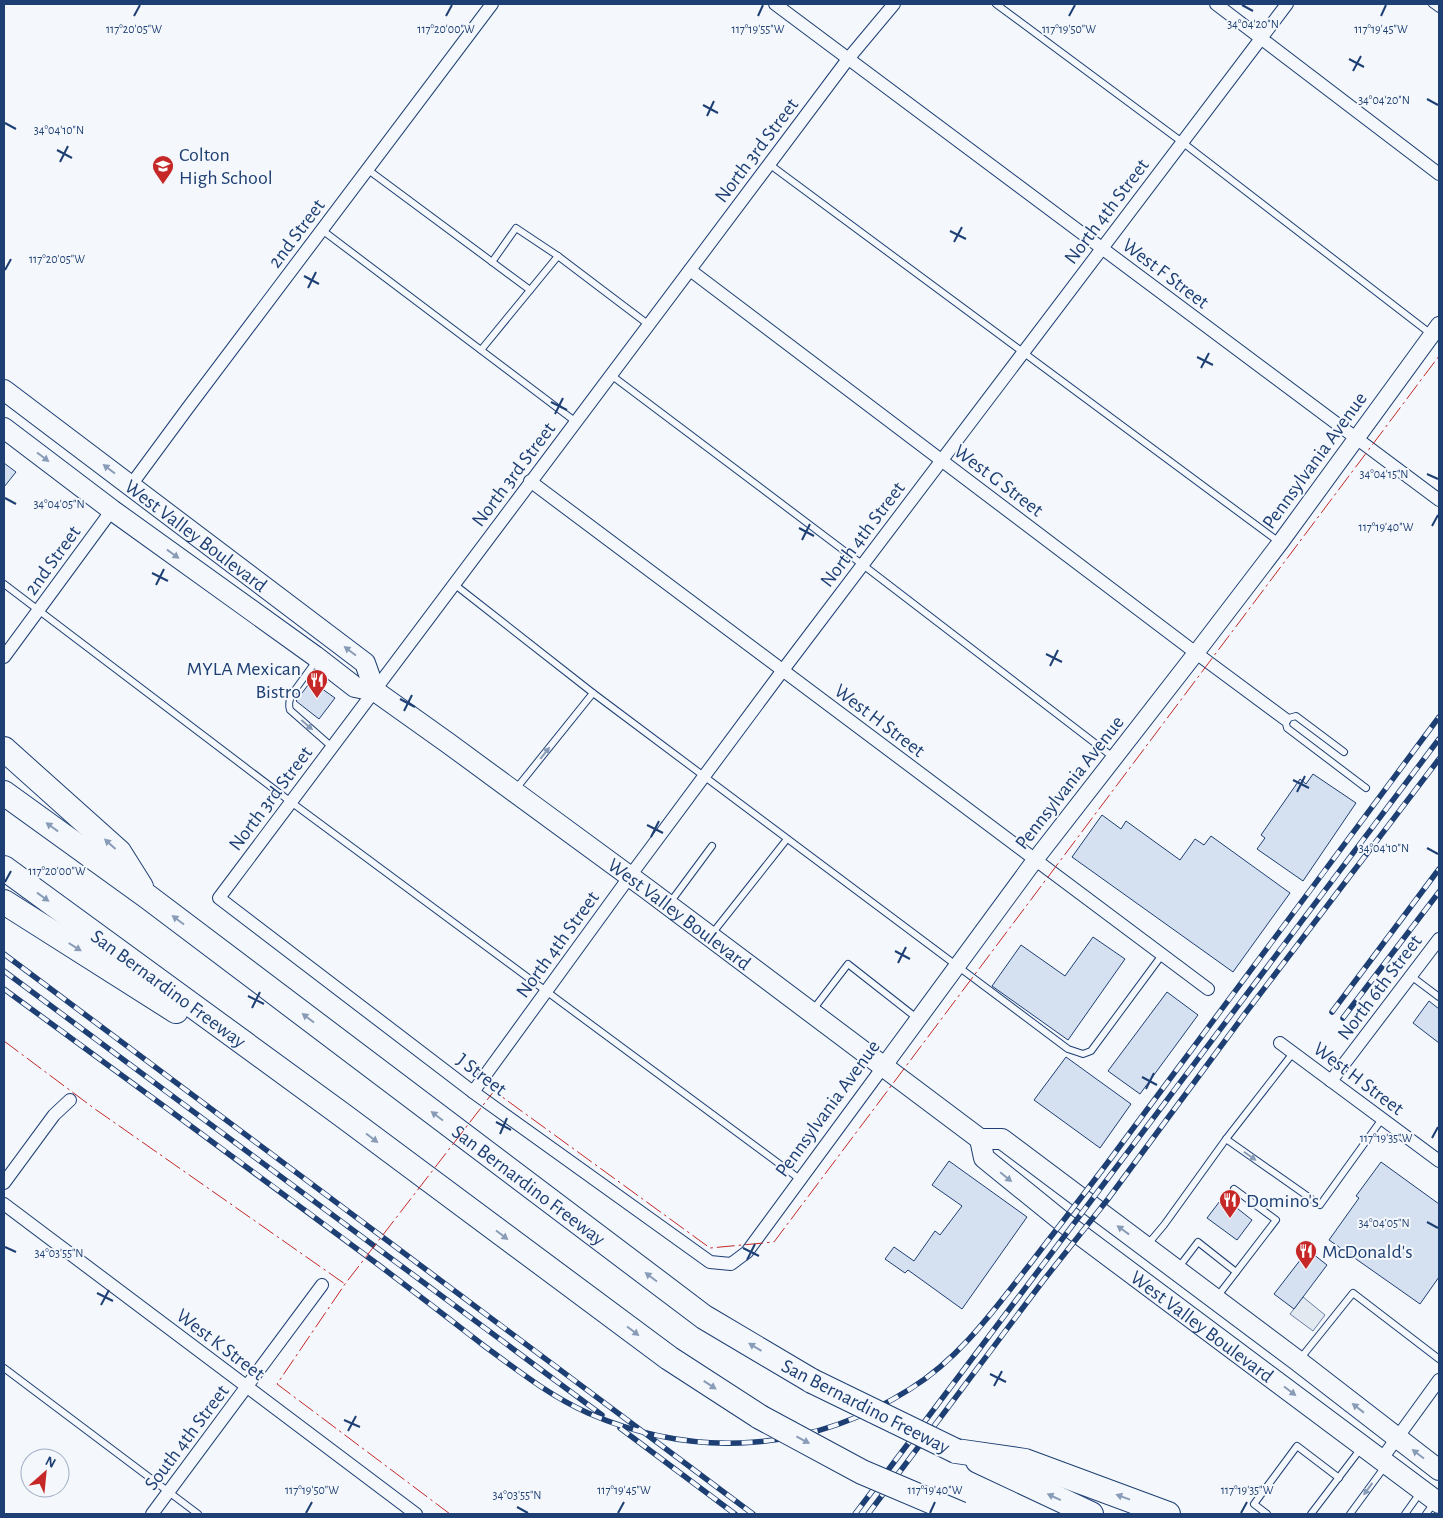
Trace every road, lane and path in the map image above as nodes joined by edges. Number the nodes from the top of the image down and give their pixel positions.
1 (492, 4) edge
2 (775, 4) edge
3 (894, 4) edge
4 (996, 4) edge
5 (1216, 4) edge
6 (1287, 4) edge
7 (1432, 4) edge
8 (1439, 9) edge
9 (1260, 38) junction
10 (848, 59) junction
11 (1182, 142) junction
12 (769, 164) junction
13 (367, 169) junction
14 (1439, 174) edge
15 (322, 230) junction
16 (1101, 248) junction
17 (558, 256) junction
18 (492, 262) junction
19 (690, 270) junction
20 (530, 290) junction
21 (649, 325) junction
22 (1435, 330) edge
23 (481, 350) junction
24 (1023, 352) junction
25 (611, 375) junction
26 (4, 390) edge
27 (576, 422) junction
28 (4, 428) edge
29 (1356, 438) junction
30 (942, 460) junction
31 (530, 481) junction
32 (131, 485) junction
33 (1439, 500) edge
34 (112, 510) junction
35 (1280, 542) junction
36 (863, 565) junction
37 (4, 584) edge
38 (454, 584) junction
39 (38, 611) junction
40 (1196, 653) junction
41 (4, 657) edge
42 (318, 658) junction
43 (783, 670) junction
44 (376, 690) junction
45 (593, 693) junction
46 (1285, 719) junction
47 (332, 747) junction
48 (4, 749) edge
49 (1344, 752) dead end
50 (1115, 758) junction
51 (704, 777) junction
52 (1366, 788) dead end
53 (514, 791) junction
54 (4, 793) edge
55 (291, 802) junction
56 (787, 839) junction
57 (712, 846) dead end
58 (1035, 860) junction
59 (4, 868) edge
60 (630, 876) junction
61 (148, 897) junction
62 (219, 898) joint
63 (4, 902) edge
64 (668, 905) junction
65 (710, 936) junction
66 (1439, 939) edge
67 (1162, 954) junction
68 (957, 966) junction
69 (1411, 976) junction
70 (1208, 989) dead end
71 (546, 991) junction
72 (1439, 997) edge
73 (811, 1012) junction
74 (918, 1019) junction
75 (1280, 1044) dead end
76 (1293, 1053) junction
77 (883, 1067) junction
78 (1330, 1081) junction
79 (473, 1092) junction
80 (70, 1100) dead end
81 (341, 1114) junction
82 (1382, 1119) junction
83 (980, 1139) junction
84 (1226, 1139) junction
85 (1439, 1161) edge
86 (800, 1180) junction
87 (4, 1183) edge
88 (1234, 1189) dead end
89 (4, 1204) edge
90 (1146, 1247) junction
91 (731, 1264) joint
92 (1176, 1270) junction
93 (1236, 1272) junction
94 (322, 1285) dead end
95 (1159, 1294) junction
96 (1215, 1300) junction
97 (1239, 1317) junction
98 (1439, 1359) edge
99 (1298, 1362) junction
100 (4, 1368) edge
101 (1439, 1380) edge
102 (246, 1386) junction
103 (1397, 1438) junction
104 (1363, 1446) junction
105 (1384, 1462) junction
106 (1021, 1470) junction
107 (1439, 1470) edge
108 (1339, 1478) junction
109 (168, 1492) junction
110 (1431, 1502) edge
111 (152, 1514) edge
112 (198, 1514) edge
113 (416, 1514) edge
114 (961, 1514) edge
115 (1091, 1514) edge
116 (1168, 1514) edge
117 (1267, 1514) edge
118 (1311, 1514) edge
119 (1350, 1514) edge
120 (1405, 1514) edge

1 - 13 street, 2nd Street
2 - 10 street, West F Street
3 - 10 street, North 3rd Street
4 - 11 lane
5 - 9 street
6 - 9 street, North 4th Street
7 - 8 lane
9 - 11 street, North 4th Street
9 - 14 street
10 - 12 street, North 3rd Street
10 - 16 street, West F Street
11 - 16 street, North 4th Street
11 - 22 lane
12 - 19 street, North 3rd Street
12 - 24 lane
13 - 15 street, 2nd Street
13 - 18 lane
15 - 23 lane
15 - 32 street, 2nd Street
16 - 24 street, North 4th Street
16 - 29 street, West F Street
17 - 18 lane
17 - 20 lane
17 - 21 lane
18 - 20 lane
19 - 21 street, North 3rd Street
19 - 30 street, West G Street
20 - 23 lane
21 - 25 street, North 3rd Street
22 - 29 street, Pennsylvania Avenue
23 - 27 lane
24 - 30 street, North 4th Street
24 - 35 lane
25 - 27 street, North 3rd Street
25 - 36 lane
32 -> 26 main road, West Valley Boulevard
27 - 31 street, North 3rd Street
28 -> 34 main road, West Valley Boulevard
29 - 33 street, West F Street
29 - 35 street, Pennsylvania Avenue
30 - 36 street, North 4th Street
30 - 40 street, West G Street
31 - 38 street, North 3rd Street
31 - 43 street, West H Street
44 -> 32 main road, West Valley Boulevard
34 - 39 street, 2nd Street
34 -> 42 main road, West Valley Boulevard
35 - 40 street, Pennsylvania Avenue
36 - 43 street, North 4th Street
36 - 50 lane
37 - 39 lane
38 - 44 street, North 3rd Street
38 - 45 lane
39 - 41 street, 2nd Street
39 - 55 lane
40 - 46 street, West G Street
40 - 50 street, Pennsylvania Avenue
42 - 44 main road, West Valley Boulevard
42 -> 47 lane
43 - 51 street, North 4th Street
43 - 58 street, West H Street
44 - 47 street, North 3rd Street
44 - 53 main road, West Valley Boulevard
45 - 51 lane
53 -> 45 lane
46 - 49 lane
46 - 52 lane
47 - 55 street, North 3rd Street
61 -> 48 highway
50 - 58 street, Pennsylvania Avenue
51 - 56 lane
51 - 60 street, North 4th Street
53 - 60 main road, West Valley Boulevard
61 -> 54 highway, San Bernardino Freeway
55 - 62 street, North 3rd Street
55 - 71 lane
56 - 65 lane
56 - 68 lane
57 - 64 lane
58 - 67 street, West H Street
58 - 68 street, Pennsylvania Avenue
59 -> 81 highway, San Bernardino Freeway
60 - 64 main road, West Valley Boulevard
60 - 71 street, North 4th Street
106 -> 61 highway, San Bernardino Freeway, bridge
62 - 79 street, J Street
63 -> 81 highway
64 - 65 main road, West Valley Boulevard
65 - 73 main road, West Valley Boulevard
66 - 69 street, North 6th Street
67 - 68 lane
67 - 70 street, West H Street
68 - 74 street, Pennsylvania Avenue
69 - 72 lane
69 - 78 street, North 6th Street
71 - 79 street, North 4th Street
71 - 86 lane
73 - 74 lane
73 - 77 main road, West Valley Boulevard
74 - 77 street, Pennsylvania Avenue
75 - 76 street, West H Street
76 - 78 street, West H Street
76 - 84 lane
77 - 83 main road, West Valley Boulevard
77 - 86 street, Pennsylvania Avenue
78 - 82 street, West H Street
79 - 91 street, J Street
80 - 87 street
81 -> 114 highway, San Bernardino Freeway, bridge
84 -> 82 lane
82 - 85 street, West H Street
90 -> 83 main road, West Valley Boulevard
83 -> 95 main road, West Valley Boulevard
84 - 90 lane
86 - 91 street, Pennsylvania Avenue
88 - 93 lane
89 - 102 street, West K Street
90 - 92 main road, West Valley Boulevard
92 - 93 lane
92 - 96 main road, West Valley Boulevard
93 - 96 lane
94 - 102 street, South 4th Street
95 - 97 main road
95 -> 104 main road, West Valley Boulevard
96 - 97 main road, West Valley Boulevard
97 - 99 main road, West Valley Boulevard
98 - 99 lane
103 -> 99 main road, West Valley Boulevard
100 - 109 lane
101 - 103 street
102 - 109 street, South 4th Street
102 - 113 street, West K Street
103 - 105 street
107 -> 103 main road, West Valley Boulevard
104 - 105 main road, West Valley Boulevard
104 - 108 lane
105 - 110 main road, West Valley Boulevard
105 -> 119 lane
115 -> 106 highway, San Bernardino Freeway
116 -> 106 highway
108 - 117 lane
108 - 118 lane
109 - 111 street, South 4th Street
109 - 112 lane
110 - 120 lane

